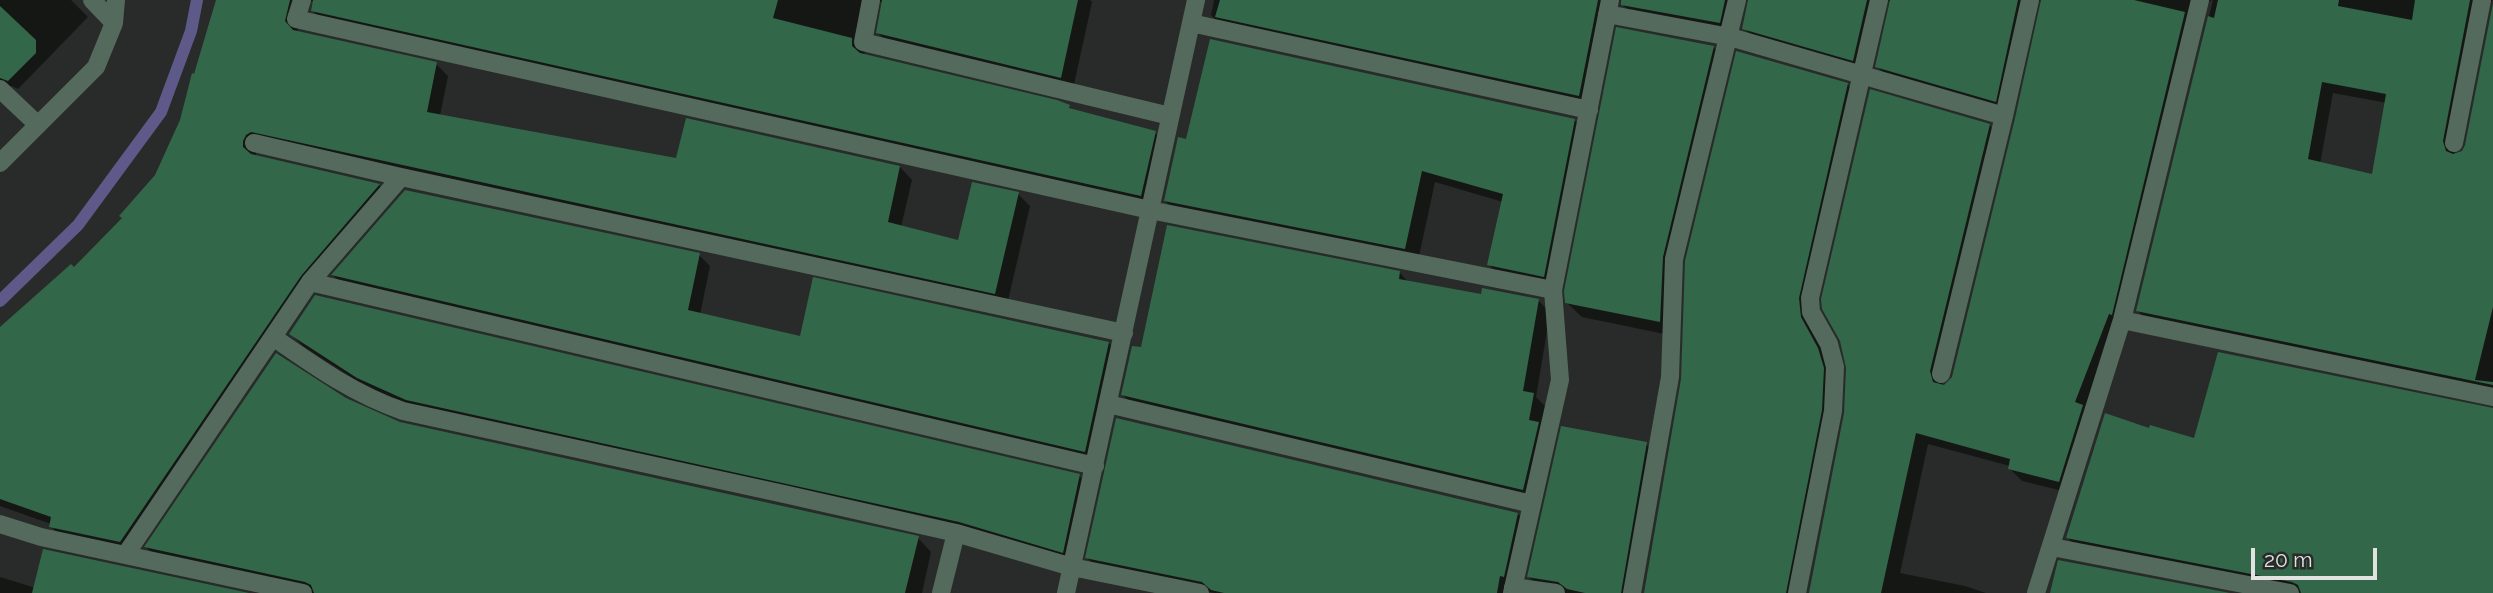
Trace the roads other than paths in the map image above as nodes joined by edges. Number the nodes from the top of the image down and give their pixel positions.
1 (92, 0) edge
2 (116, 0) edge
3 (302, 0) edge
4 (871, 0) edge
5 (1196, 0) edge
6 (1737, 0) edge
7 (1880, 0) edge
8 (2031, 0) edge
9 (2200, 0) edge
10 (2482, 0) edge
11 (1609, 7) edge
12 (114, 23) junction
13 (1191, 23) junction
14 (1730, 37) junction
15 (1862, 75) junction
16 (0, 89) edge
17 (1589, 110) junction
18 (1170, 116) junction
19 (2004, 116) junction
20 (38, 125) junction
21 (254, 143) dead end
22 (2454, 143) dead end
23 (0, 163) edge
24 (401, 177) junction
25 (1150, 210) junction
26 (310, 282) junction
27 (1553, 290) junction
28 (2123, 320) junction
29 (1124, 333) junction
30 (273, 337) junction
31 (1941, 374) dead end
32 (2493, 397) edge
33 (1108, 404) junction
34 (1095, 466) junction
35 (1532, 504) junction
36 (0, 524) edge
37 (956, 533) junction
38 (2052, 547) junction
39 (126, 554) junction
40 (1072, 567) junction
41 (1513, 590) edge
42 (303, 593) edge
43 (941, 593) edge
44 (1066, 593) edge
45 (1200, 593) edge
46 (1556, 593) edge
47 (1632, 593) edge
48 (1797, 593) edge
49 (2036, 593) edge
50 (2290, 593) edge

1 - 12 street
2 - 12 street
3 - 25 street
4 - 18 street
5 - 13 street
6 - 14 street
7 - 15 street
8 - 19 street
9 - 28 street
10 - 22 street
11 - 14 street
11 - 17 street
12 - 20 street
13 - 17 street
13 - 18 street
14 - 15 street
14 - 47 street
15 - 19 street
15 - 48 street
16 - 20 street
17 - 27 street
18 - 25 street
19 - 31 street
20 - 23 street
21 - 24 street
24 - 26 street
24 - 29 street
25 - 27 street
25 - 29 street
26 - 30 street
26 - 34 street
27 - 35 street
28 - 32 street
28 - 38 street
29 - 33 street
30 - 37 street
30 - 39 street
33 - 34 street
33 - 35 street
34 - 40 street
35 - 41 street
36 - 39 street
37 - 40 street
37 - 43 street
38 - 49 street
38 - 50 street
39 - 42 street
40 - 44 street
40 - 45 street
41 - 46 street

